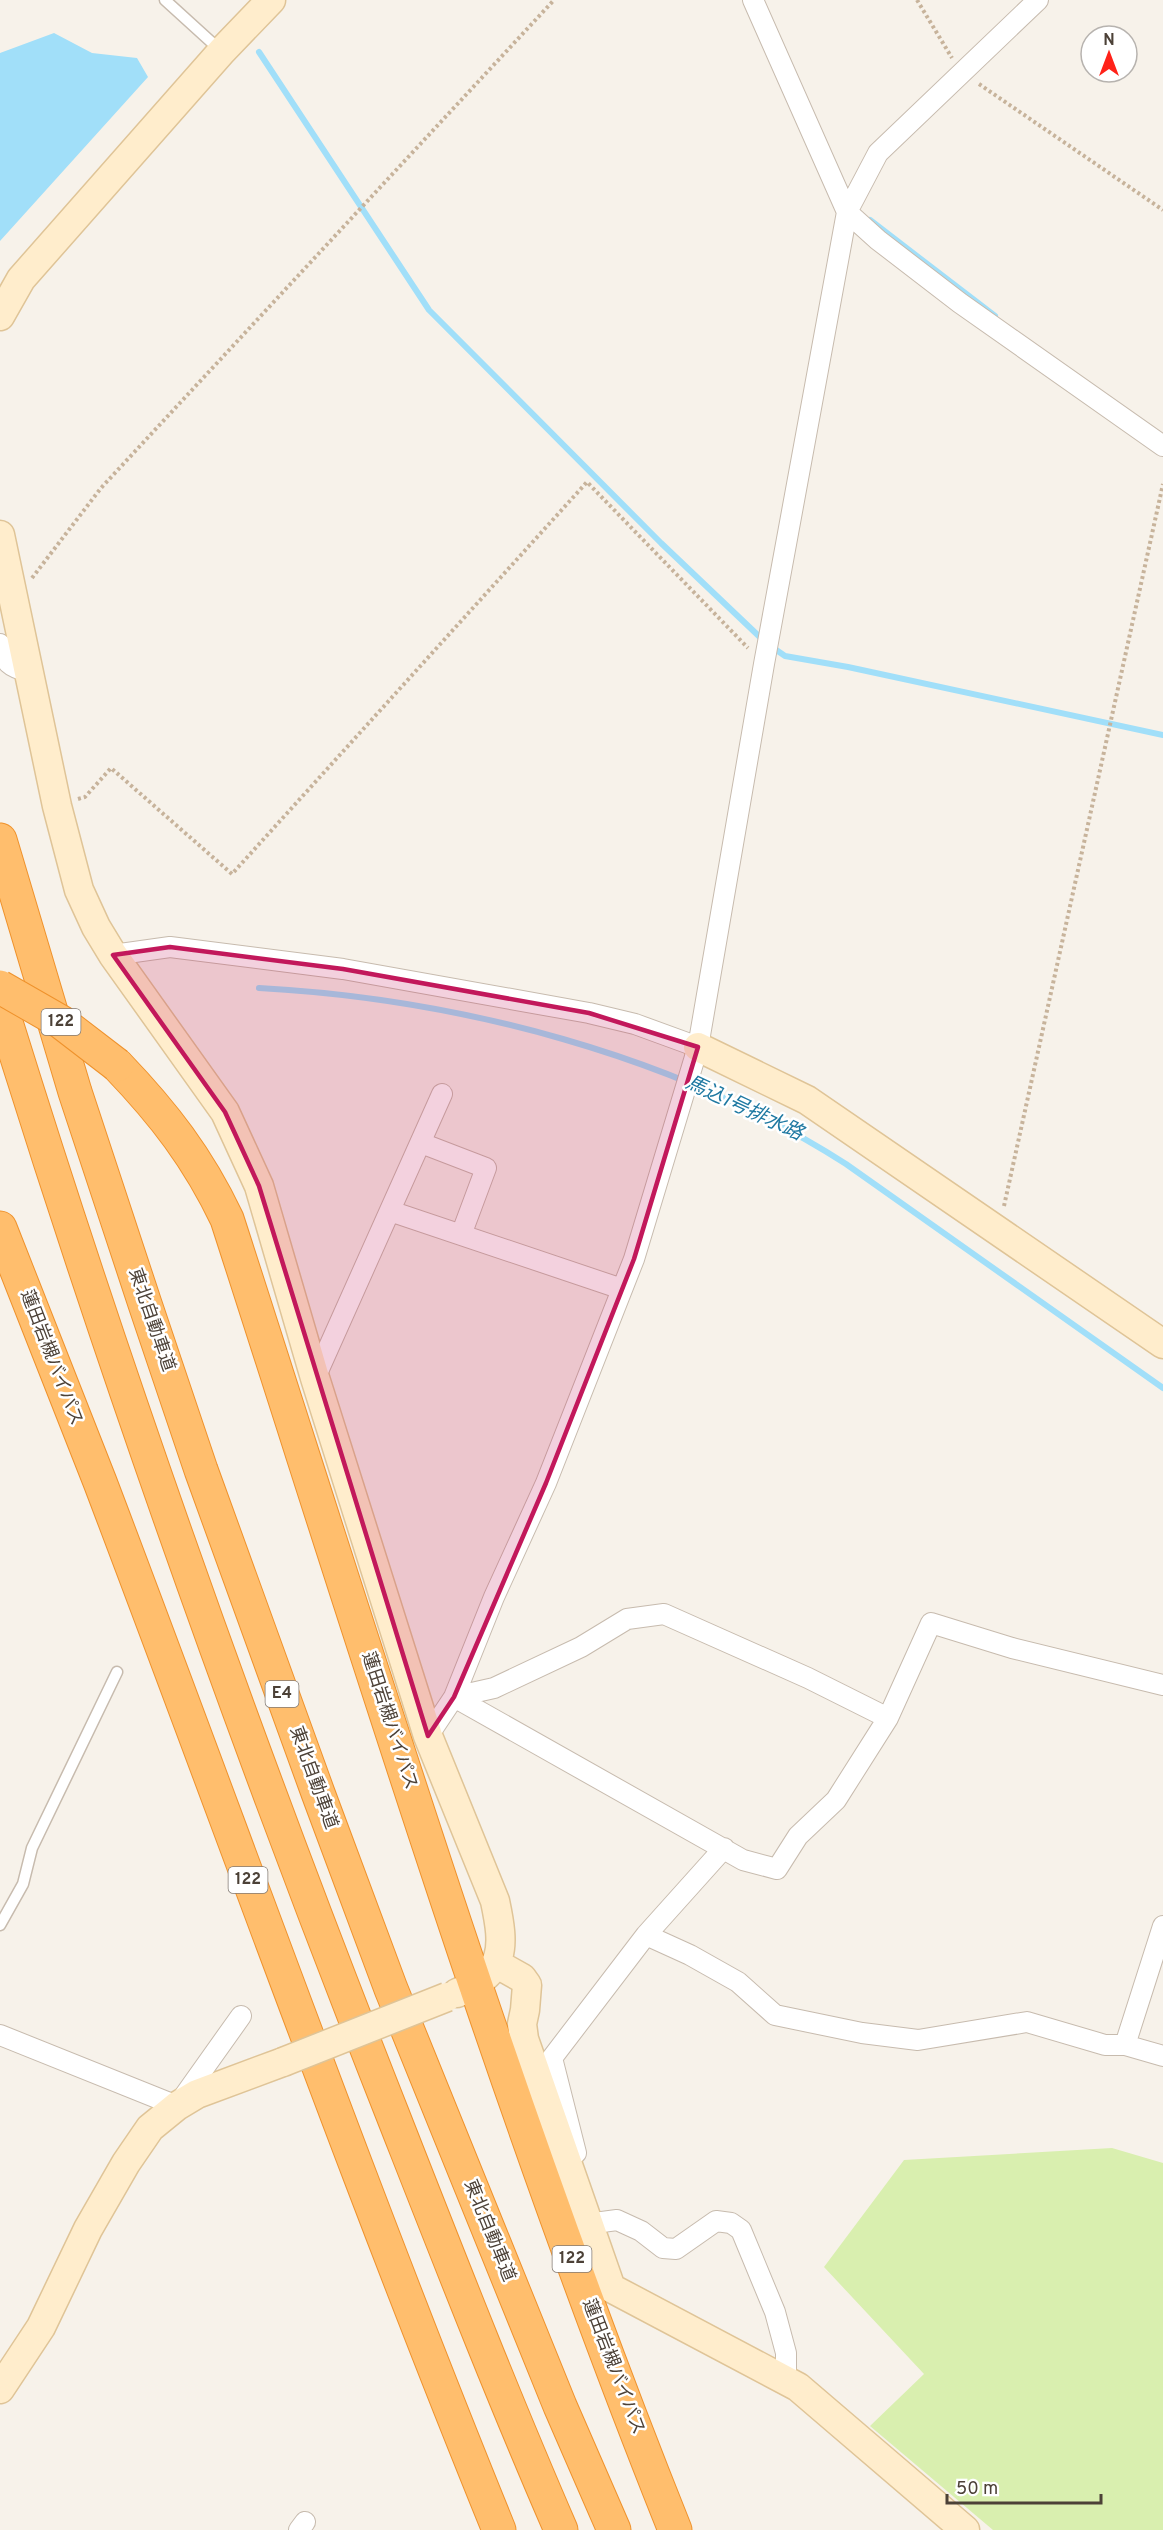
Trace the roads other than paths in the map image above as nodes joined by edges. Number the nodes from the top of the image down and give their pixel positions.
1 (165, 0) edge
2 (271, 0) edge
3 (753, 0) edge
4 (1038, 0) edge
5 (222, 51) junction
6 (847, 212) junction
7 (0, 316) edge
8 (1163, 446) edge
9 (0, 535) edge
10 (0, 644) edge
11 (29, 672) junction
12 (0, 840) edge
13 (113, 955) junction
14 (0, 987) edge
15 (0, 1003) edge
16 (698, 1047) junction
17 (442, 1095) dead end
18 (421, 1143) junction
19 (390, 1211) junction
20 (0, 1228) edge
21 (461, 1235) junction
22 (622, 1289) junction
23 (1163, 1344) edge
24 (315, 1378) junction
25 (117, 1672) dead end
26 (1163, 1685) edge
27 (454, 1697) junction
28 (888, 1718) junction
29 (428, 1736) junction
30 (724, 1848) junction
31 (0, 1925) edge
32 (1163, 1926) edge
33 (646, 1935) junction
34 (473, 1982) junction
35 (241, 2016) dead end
36 (0, 2035) edge
37 (1125, 2045) junction
38 (1163, 2056) edge
39 (177, 2106) junction
40 (583, 2212) junction
41 (786, 2381) junction
42 (0, 2389) edge
43 (499, 2530) edge
44 (561, 2530) edge
45 (614, 2530) edge
46 (675, 2530) edge
47 (965, 2530) edge

1 - 5 lane
2 - 5 street
3 - 6 street
4 - 6 street
5 - 7 street
6 - 8 street
6 - 16 street
9 - 11 street
10 - 11 street
11 - 13 street
12 - 45 highway, 東北自動車道 / E4
13 - 16 street
13 - 24 street
14 - 34 highway, 蓮田岩槻バイパス / 122, bridge
15 - 44 highway, E4
16 - 22 street
16 - 23 street
17 - 18 street
18 - 19 street
18 - 21 street
19 - 21 street
19 - 24 street
20 - 43 highway, 蓮田岩槻バイパス / 122
21 - 22 street
22 - 27 street
24 - 29 street
25 - 31 lane
26 - 28 street
27 - 28 street
27 - 29 street
27 - 30 street
28 - 30 street
29 - 34 street
30 - 33 street
32 - 37 street
33 - 37 street
33 - 40 street
34 - 39 street, bridge
34 - 40 street
34 - 46 highway, 蓮田岩槻バイパス / 122
35 - 39 street
36 - 39 street
37 - 38 street
39 - 42 street
40 - 41 street
40 - 41 street
41 - 47 street

